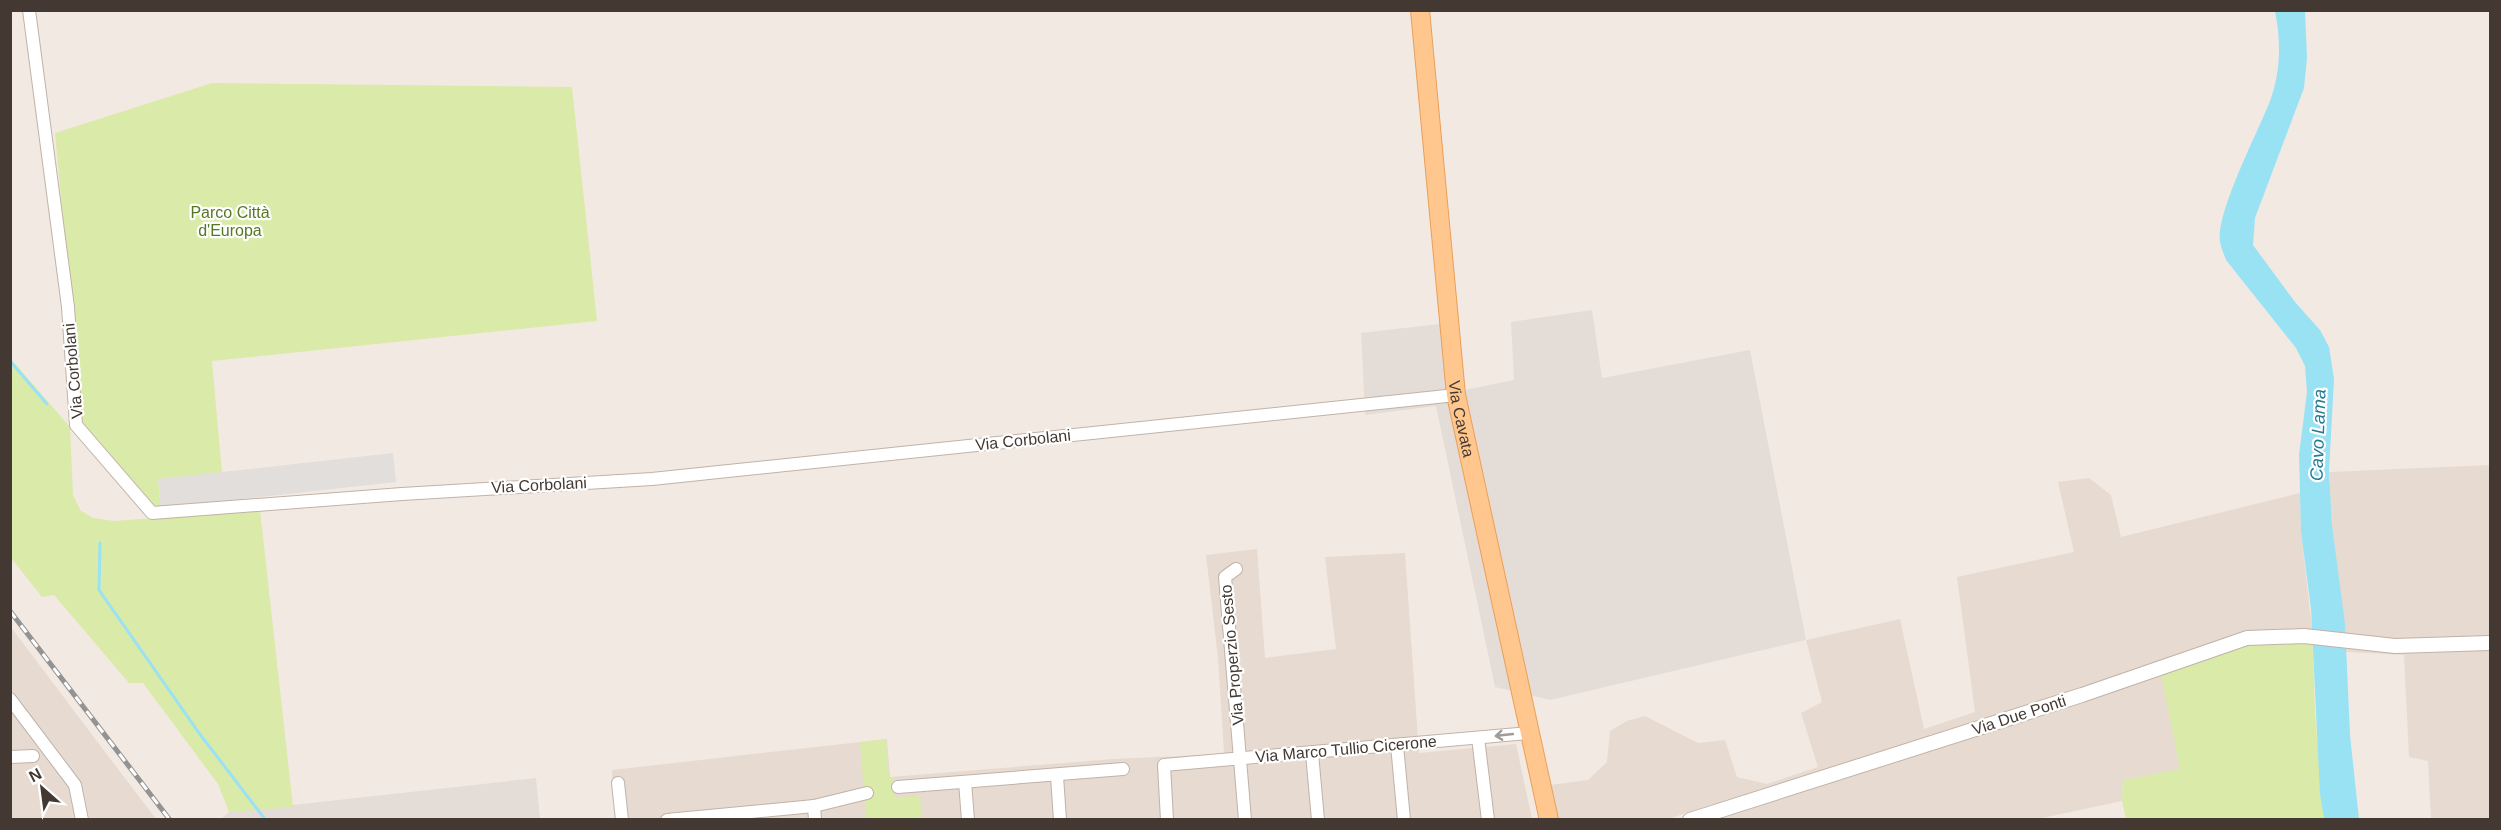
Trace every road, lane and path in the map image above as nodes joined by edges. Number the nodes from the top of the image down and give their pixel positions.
1 (28, 10) edge
2 (1420, 10) edge
3 (1456, 395) junction
4 (1236, 569) dead end
5 (2490, 643) edge
6 (10, 699) edge
7 (1529, 733) junction
8 (1478, 738) junction
9 (1397, 745) junction
10 (1312, 753) junction
11 (33, 756) dead end
12 (10, 757) edge
13 (1240, 758) junction
14 (1123, 769) dead end
15 (1057, 776) junction
16 (965, 782) junction
17 (618, 783) dead end
18 (898, 787) dead end
19 (867, 793) dead end
20 (814, 806) junction
21 (82, 819) edge
22 (622, 819) edge
23 (667, 819) edge
24 (815, 819) edge
25 (968, 819) edge
26 (1060, 819) edge
27 (1167, 819) edge
28 (1245, 819) edge
29 (1318, 819) edge
30 (1404, 819) edge
31 (1488, 819) edge
32 (1549, 819) edge
33 (1690, 819) edge

1 - 3 street, Via Corbolani
2 - 3 main road, Via Cavata
3 - 7 main road, Via Cavata
4 - 13 street, Via Properzio Sesto
5 - 33 street, Via Due Ponti
6 - 21 street
7 -> 8 street, Via Marco Tullio Cicerone
7 - 32 main road, Via Cavata
8 - 9 street, Via Marco Tullio Cicerone
8 - 31 street
9 - 10 street, Via Marco Tullio Cicerone
9 - 30 street
10 - 13 street, Via Marco Tullio Cicerone
10 - 29 street
11 - 12 street
13 - 27 street, Via Marco Tullio Cicerone
13 - 28 street, Via Properzio Sesto
14 - 15 street
15 - 16 street
15 - 26 street
16 - 18 street
16 - 25 street
17 - 22 street
19 - 20 street
20 - 23 street
20 - 24 street

